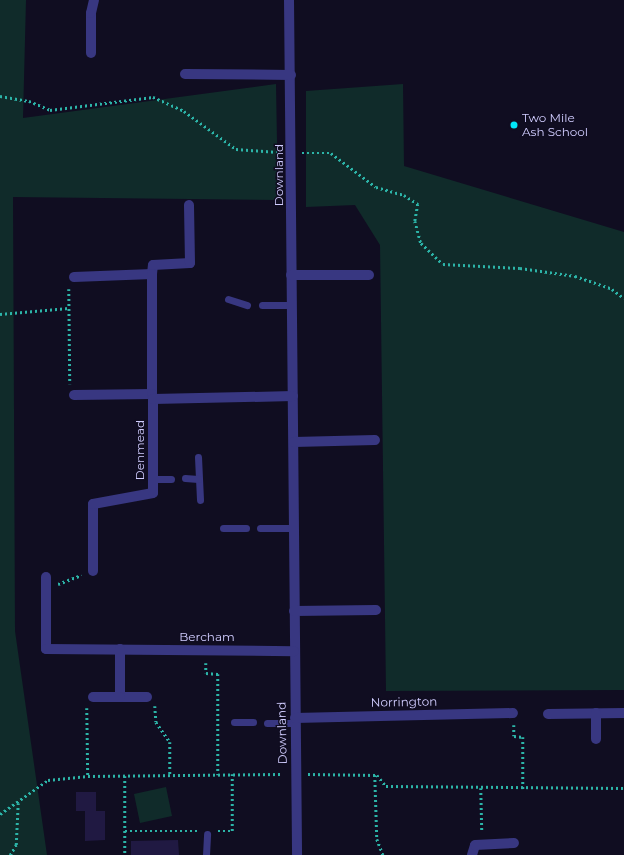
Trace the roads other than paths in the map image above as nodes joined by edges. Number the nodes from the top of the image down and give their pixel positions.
1 (94, 0) edge
2 (289, 0) edge
3 (91, 53) dead end
4 (185, 74) dead end
5 (291, 75) junction
6 (189, 205) dead end
7 (152, 274) junction
8 (369, 274) dead end
9 (291, 275) junction
10 (74, 277) road end
11 (228, 299) dead end
12 (247, 305) dead end
13 (262, 305) dead end
14 (292, 305) junction
15 (74, 395) road end
16 (152, 396) junction
17 (293, 396) junction
18 (375, 440) dead end
19 (294, 442) junction
20 (198, 457) dead end
21 (185, 478) dead end
22 (153, 479) junction
23 (171, 479) dead end
24 (198, 479) junction
25 (200, 500) dead end
26 (223, 528) dead end
27 (246, 528) dead end
28 (260, 528) dead end
29 (294, 528) junction
30 (93, 571) road end
31 (46, 577) dead end
32 (294, 610) junction
33 (376, 610) dead end
34 (120, 649) junction
35 (294, 651) junction
36 (93, 697) road end
37 (120, 697) junction
38 (147, 697) road end
39 (513, 713) road end
40 (596, 713) junction
41 (624, 713) edge
42 (548, 714) dead end
43 (295, 720) junction
44 (234, 722) dead end
45 (253, 722) dead end
46 (267, 723) dead end
47 (596, 739) dead end
48 (207, 834) road end
49 (514, 844) dead end
50 (206, 855) edge
51 (297, 855) edge
52 (472, 855) edge

1 - 3 street
2 - 5 street, Downland
4 - 5 street
5 - 9 street, Downland
6 - 7 street
7 - 10 street
7 - 16 street, Denmead
8 - 9 street
9 - 14 street, Downland
11 - 12 lane
13 - 14 lane
14 - 17 street, Downland
15 - 16 street
16 - 17 street
16 - 22 street, Denmead
17 - 19 street, Downland
18 - 19 street
19 - 29 street, Downland
20 - 24 lane
21 - 24 lane
22 - 23 lane
22 - 30 street, Denmead
24 - 25 lane
26 - 27 lane
28 - 29 lane
29 - 32 street, Downland
31 - 34 street, Bercham
32 - 33 street
32 - 35 street, Downland
34 - 35 street, Bercham
34 - 37 street
35 - 43 street, Downland
36 - 37 street
37 - 38 street
39 - 43 street, Norrington
40 - 41 street
40 - 42 street
40 - 47 street
43 - 46 lane
43 - 51 street, Downland
44 - 45 lane
48 - 50 lane
49 - 52 street

